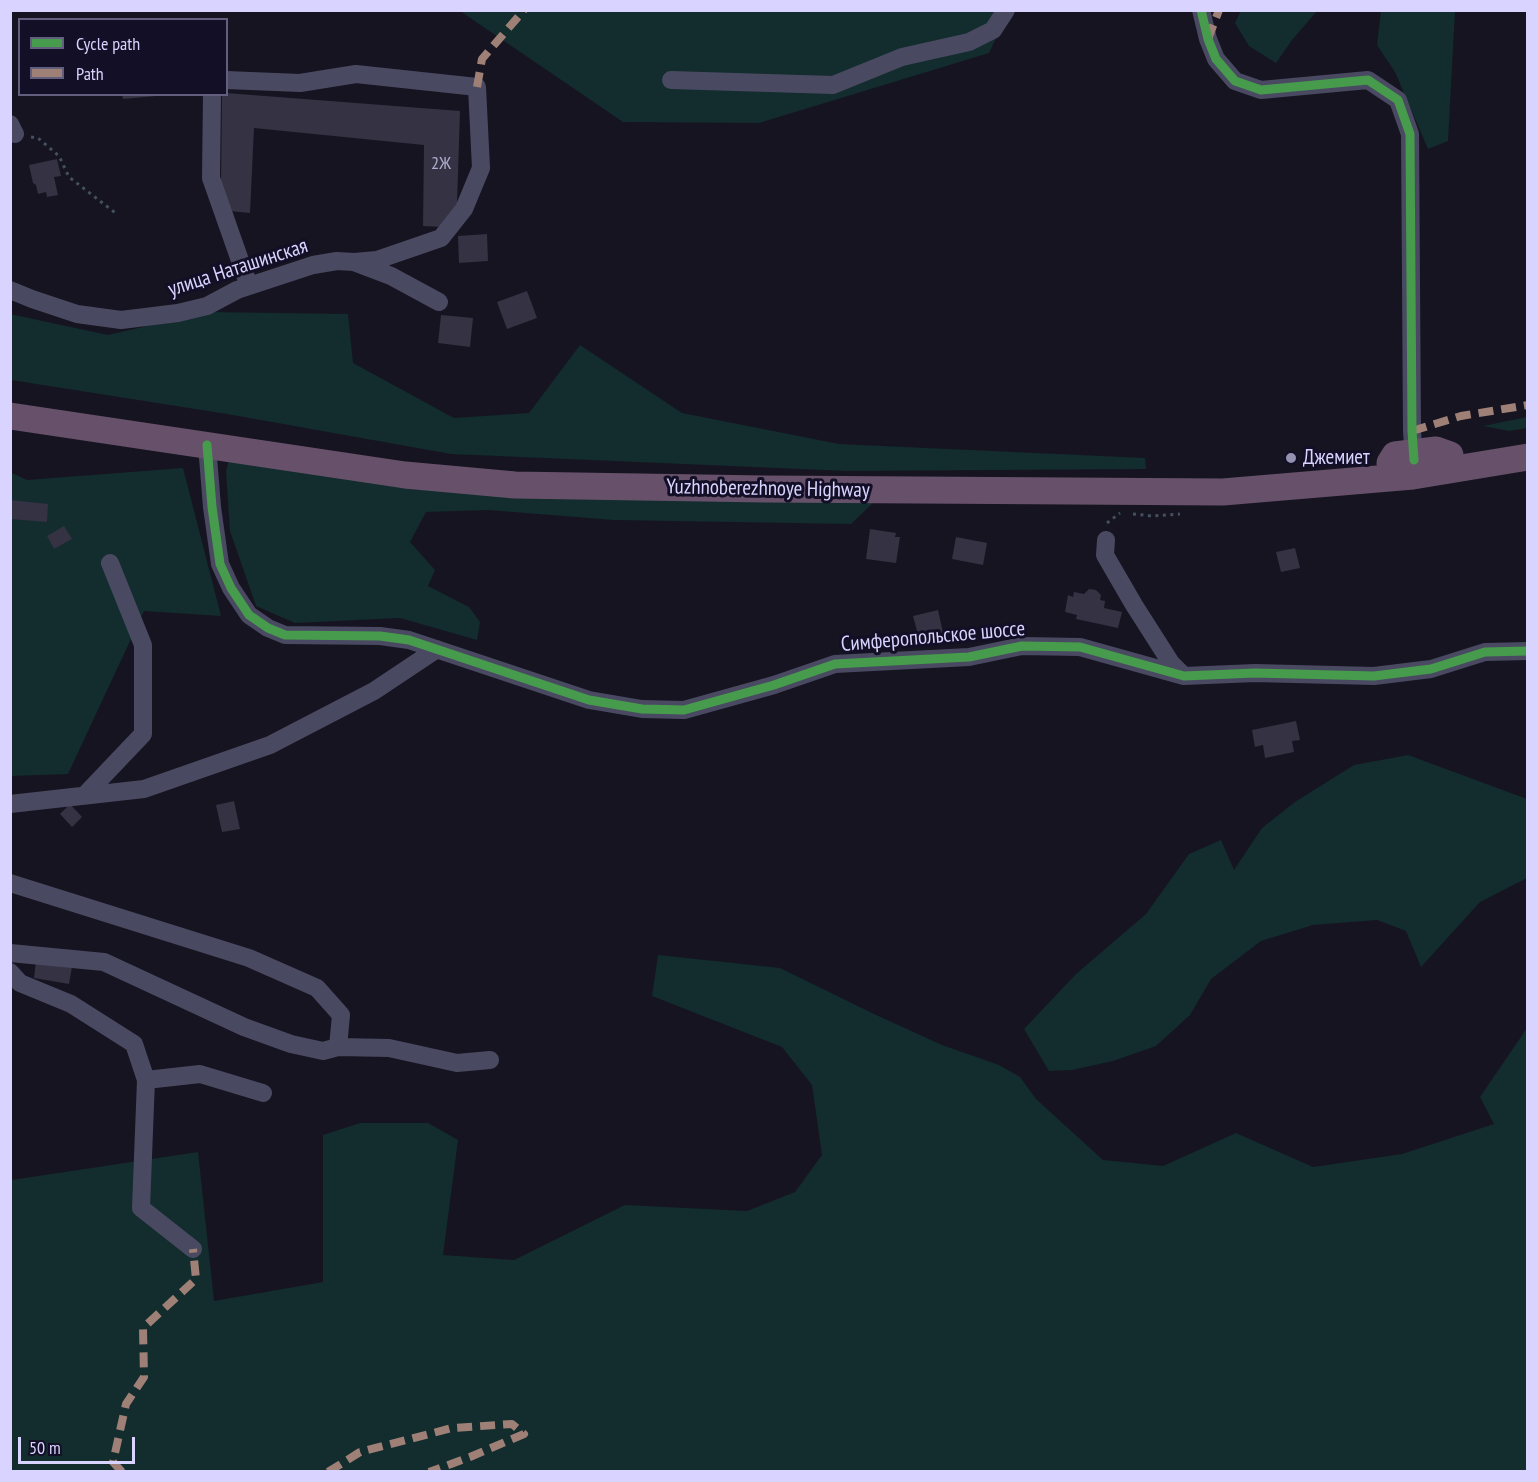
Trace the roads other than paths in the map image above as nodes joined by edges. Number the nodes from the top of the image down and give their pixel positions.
1 (1006, 10) edge
2 (1201, 10) edge
3 (228, 80) edge
4 (670, 80) dead end
5 (213, 96) edge
6 (354, 262) junction
7 (249, 286) junction
8 (10, 290) edge
9 (439, 302) dead end
10 (10, 403) edge
11 (10, 416) edge
12 (1527, 444) edge
13 (207, 445) junction
14 (1527, 457) edge
15 (1408, 461) junction
16 (1456, 462) junction
17 (1357, 480) junction
18 (1106, 540) road end
19 (110, 564) dead end
20 (437, 649) junction
21 (1527, 651) edge
22 (1184, 676) junction
23 (85, 795) junction
24 (10, 804) edge
25 (10, 883) edge
26 (10, 952) edge
27 (10, 972) edge
28 (338, 1047) junction
29 (490, 1060) dead end
30 (146, 1080) junction
31 (263, 1093) dead end
32 (193, 1249) dead end

1 - 4 street
2 - 15 street
3 - 6 street
5 - 7 street
6 - 7 street, улица Наташинская
6 - 9 street, улица Наташинская
7 - 8 street, улица Наташинская
10 - 15 highway, Yuzhnoberezhnoye Highway
11 - 13 highway, Yuzhnoberezhnoye Highway
12 - 16 highway, Yuzhnoberezhnoye Highway
13 - 17 highway, Yuzhnoberezhnoye Highway
13 - 20 street, Симферопольское шоссе
14 - 16 highway, Yuzhnoberezhnoye Highway
15 - 16 highway, Yuzhnoberezhnoye Highway
15 - 17 highway
16 - 17 highway, Yuzhnoberezhnoye Highway
18 - 22 street
19 - 23 street
20 - 22 street, Симферопольское шоссе
20 - 23 street
21 - 22 street, Симферопольское шоссе
23 - 24 street
25 - 28 street
26 - 28 street
27 - 30 street
28 - 29 street
30 - 31 street
30 - 32 street

